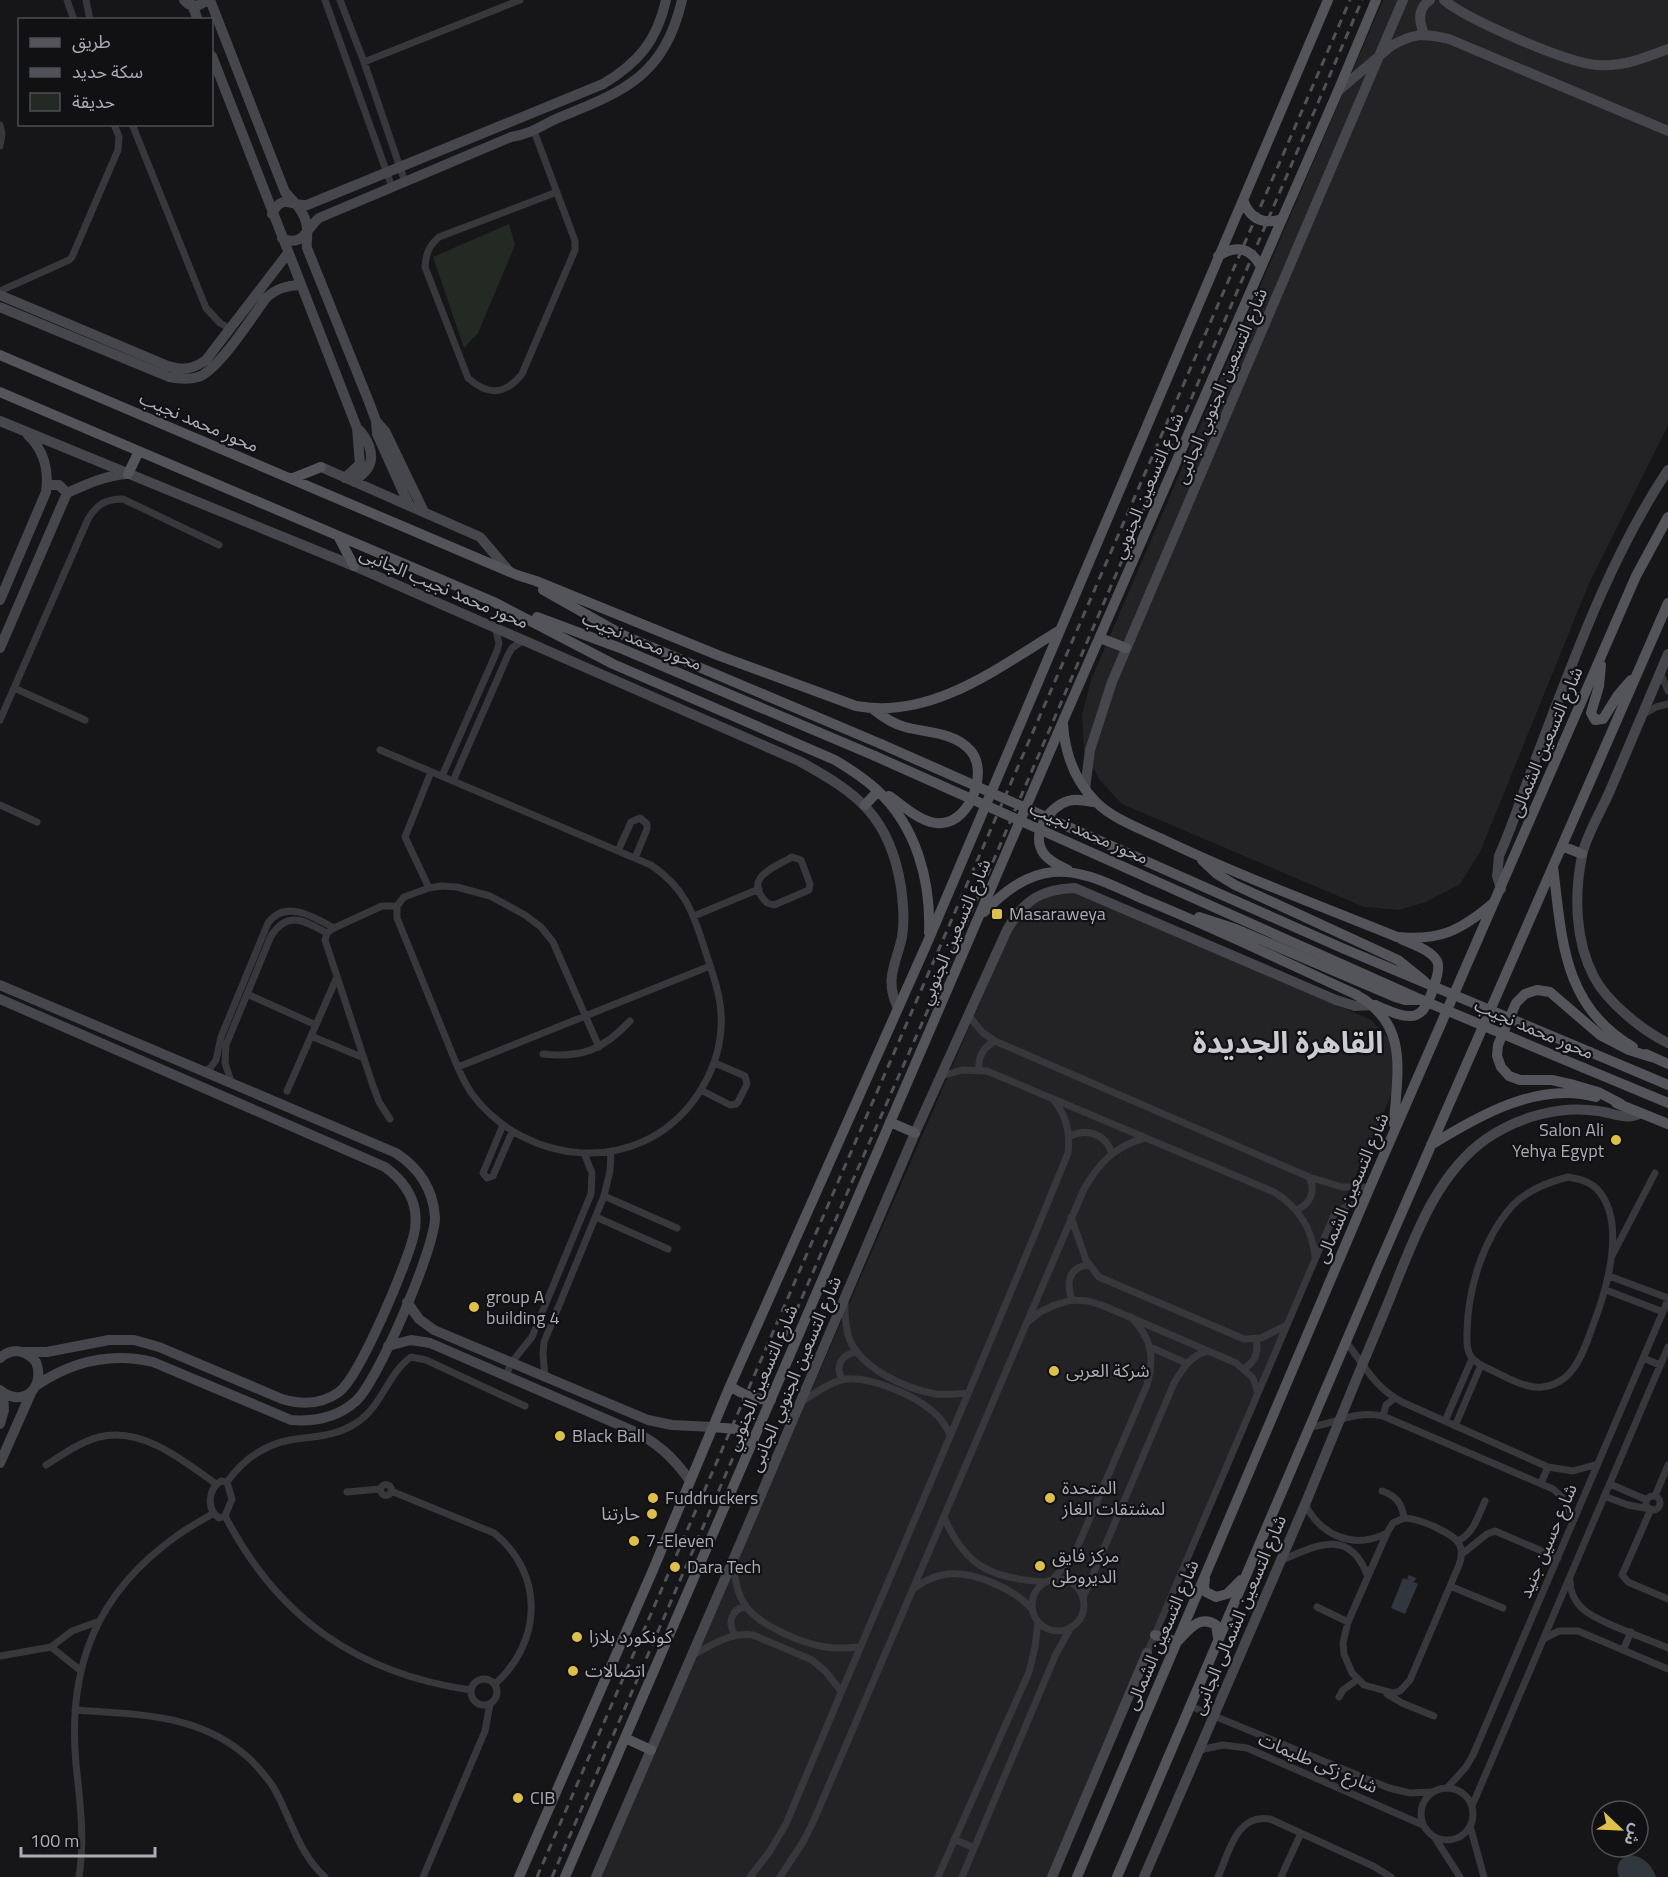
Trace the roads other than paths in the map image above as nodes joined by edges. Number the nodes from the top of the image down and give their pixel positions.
1 (67, 0) edge
2 (86, 0) edge
3 (209, 0) edge
4 (325, 0) edge
5 (340, 0) edge
6 (520, 0) edge
7 (666, 0) edge
8 (682, 0) edge
9 (1328, 0) edge
10 (1376, 0) edge
11 (1403, 0) edge
12 (1430, 0) edge
13 (1444, 0) edge
14 (188, 3) edge
15 (73, 18) edge
16 (90, 18) edge
17 (197, 18) edge
18 (1424, 34) junction
19 (1668, 49) edge
20 (1379, 55) junction
21 (213, 59) edge
22 (364, 62) junction
23 (1338, 91) junction
24 (534, 111) junction
25 (520, 117) junction
26 (0, 125) edge
27 (115, 126) edge
28 (133, 126) edge
29 (537, 130) junction
30 (1668, 131) edge
31 (523, 136) junction
32 (0, 146) edge
33 (399, 167) junction
34 (386, 172) junction
35 (405, 182) junction
36 (392, 187) junction
37 (557, 192) junction
38 (1243, 200) junction
39 (297, 204) junction
40 (272, 214) junction
41 (1282, 219) junction
42 (308, 234) junction
43 (282, 238) junction
44 (288, 253) junction
45 (1218, 256) junction
46 (1261, 267) junction
47 (300, 285) junction
48 (0, 293) edge
49 (0, 307) edge
50 (18, 308) junction
51 (229, 328) junction
52 (0, 355) edge
53 (0, 392) edge
54 (369, 402) junction
55 (350, 410) junction
56 (0, 421) edge
57 (23, 431) junction
58 (381, 433) junction
59 (363, 441) junction
60 (139, 451) junction
61 (321, 467) joint
62 (1668, 470) edge
63 (128, 474) junction
64 (291, 479) junction
65 (349, 480) junction
66 (47, 485) junction
67 (68, 493) junction
68 (409, 505) junction
69 (424, 512) junction
70 (1668, 517) edge
71 (338, 536) junction
72 (219, 545) dead end
73 (354, 566) junction
74 (513, 573) junction
75 (1, 594) edge
76 (494, 602) junction
77 (1668, 603) edge
78 (495, 627) junction
79 (1060, 630) junction
80 (1100, 638) junction
81 (524, 640) junction
82 (0, 648) edge
83 (1126, 648) junction
84 (1602, 653) junction
85 (1668, 654) edge
86 (490, 668) junction
87 (1638, 671) junction
88 (1660, 672) junction
89 (501, 673) junction
90 (14, 688) junction
91 (1668, 691) edge
92 (1668, 704) edge
93 (873, 709) junction
94 (1642, 715) junction
95 (0, 720) edge
96 (85, 720) dead end
97 (1063, 721) junction
98 (466, 723) junction
99 (477, 728) junction
100 (380, 750) dead end
101 (431, 772) junction
102 (442, 776) junction
103 (453, 781) junction
104 (1085, 789) junction
105 (878, 791) junction
106 (1097, 803) junction
107 (0, 805) edge
108 (865, 805) junction
109 (37, 822) dead end
110 (1562, 846) junction
111 (618, 851) junction
112 (1195, 854) junction
113 (1582, 854) junction
114 (635, 858) junction
115 (1553, 866) junction
116 (1071, 872) junction
117 (429, 888) junction
118 (759, 889) junction
119 (1501, 889) junction
120 (1495, 902) junction
121 (397, 906) junction
122 (1171, 910) junction
123 (694, 916) junction
124 (979, 917) junction
125 (334, 928) junction
126 (327, 933) junction
127 (1397, 937) junction
128 (928, 941) junction
129 (258, 956) junction
130 (710, 966) junction
131 (337, 977) junction
132 (1428, 985) junction
133 (0, 986) edge
134 (247, 994) junction
135 (0, 999) edge
136 (1422, 1000) junction
137 (1375, 1005) junction
138 (898, 1008) junction
139 (968, 1015) junction
140 (584, 1016) junction
141 (630, 1021) dead end
142 (316, 1024) junction
143 (311, 1036) junction
144 (995, 1041) junction
145 (1668, 1043) edge
146 (599, 1047) junction
147 (543, 1054) dead end
148 (221, 1057) junction
149 (1651, 1057) junction
150 (364, 1058) junction
151 (715, 1063) junction
152 (1668, 1064) edge
153 (458, 1067) junction
154 (979, 1070) junction
155 (204, 1072) junction
156 (941, 1076) junction
157 (232, 1084) junction
158 (1668, 1085) edge
159 (701, 1090) junction
160 (287, 1091) dead end
161 (1053, 1099) junction
162 (277, 1103) junction
163 (1668, 1103) edge
164 (1621, 1104) junction
165 (1641, 1113) junction
166 (271, 1117) junction
167 (390, 1119) dead end
168 (890, 1122) junction
169 (1668, 1124) edge
170 (503, 1125) junction
171 (512, 1131) junction
172 (1394, 1132) junction
173 (915, 1133) junction
174 (1069, 1137) junction
175 (1145, 1138) junction
176 (1431, 1145) junction
177 (611, 1151) junction
178 (1112, 1153) junction
179 (584, 1154) junction
180 (1655, 1173) dead end
181 (1309, 1177) junction
182 (1370, 1187) junction
183 (604, 1196) junction
184 (1362, 1204) junction
185 (1296, 1210) junction
186 (596, 1217) junction
187 (1071, 1217) junction
188 (677, 1228) dead end
189 (569, 1247) junction
190 (668, 1249) dead end
191 (581, 1252) junction
192 (1316, 1258) junction
193 (1611, 1258) junction
194 (404, 1261) junction
195 (1089, 1265) junction
196 (421, 1268) junction
197 (1609, 1276) junction
198 (1606, 1290) junction
199 (845, 1299) junction
200 (1668, 1299) edge
201 (1072, 1300) junction
202 (407, 1302) junction
203 (1663, 1312) junction
204 (1131, 1317) junction
205 (1027, 1323) junction
206 (1287, 1325) junction
207 (1256, 1339) junction
208 (530, 1340) junction
209 (1346, 1342) junction
210 (388, 1346) junction
211 (543, 1346) junction
212 (1150, 1347) junction
213 (1668, 1348) edge
214 (5, 1349) edge
215 (1208, 1351) junction
216 (24, 1352) junction
217 (856, 1352) junction
218 (0, 1358) edge
219 (1643, 1358) junction
220 (1473, 1359) junction
221 (512, 1362) junction
222 (1186, 1364) junction
223 (1362, 1365) junction
224 (1480, 1365) junction
225 (1660, 1365) junction
226 (1244, 1369) junction
227 (356, 1370) junction
228 (506, 1376) junction
229 (545, 1377) junction
230 (373, 1378) junction
231 (842, 1379) junction
232 (730, 1386) junction
233 (34, 1389) junction
234 (1, 1391) edge
235 (1258, 1393) junction
236 (968, 1394) junction
237 (1395, 1398) junction
238 (771, 1400) junction
239 (800, 1403) junction
240 (525, 1406) dead end
241 (1383, 1416) junction
242 (1341, 1418) junction
243 (1444, 1421) junction
244 (0, 1424) edge
245 (1310, 1426) junction
246 (1455, 1426) junction
247 (713, 1427) junction
248 (950, 1435) junction
249 (754, 1440) junction
250 (0, 1464) edge
251 (1598, 1464) junction
252 (46, 1465) dead end
253 (1668, 1465) edge
254 (1548, 1467) junction
255 (690, 1481) junction
256 (227, 1482) junction
257 (1541, 1483) junction
258 (216, 1484) junction
259 (1610, 1484) junction
260 (1382, 1491) dead end
261 (347, 1492) dead end
262 (1604, 1496) junction
263 (1655, 1496) junction
264 (1647, 1500) junction
265 (1485, 1501) dead end
266 (1305, 1504) junction
267 (1660, 1505) junction
268 (1651, 1509) junction
269 (1668, 1509) edge
270 (213, 1514) junction
271 (225, 1516) junction
272 (944, 1516) junction
273 (1404, 1518) junction
274 (1574, 1520) junction
275 (1387, 1533) junction
276 (1337, 1535) junction
277 (1359, 1541) junction
278 (1458, 1541) junction
279 (1335, 1544) junction
280 (1355, 1552) junction
281 (1462, 1554) junction
282 (1558, 1557) junction
283 (1280, 1561) junction
284 (732, 1563) junction
285 (1206, 1573) junction
286 (1246, 1575) junction
287 (1570, 1576) junction
288 (1368, 1577) junction
289 (1049, 1581) junction
290 (1450, 1586) junction
291 (913, 1589) junction
292 (1083, 1598) junction
293 (1668, 1599) edge
294 (746, 1606) junction
295 (1317, 1607) dead end
296 (1503, 1608) dead end
297 (1032, 1610) junction
298 (97, 1622) junction
299 (1038, 1622) junction
300 (1348, 1623) junction
301 (1071, 1627) junction
302 (1631, 1632) junction
303 (735, 1635) junction
304 (1155, 1635) junction
305 (1543, 1640) junction
306 (1218, 1641) junction
307 (1177, 1642) junction
308 (51, 1647) junction
309 (859, 1647) junction
310 (1668, 1648) edge
311 (1623, 1650) junction
312 (1147, 1653) joint
313 (0, 1656) edge
314 (692, 1656) junction
315 (1668, 1669) edge
316 (80, 1670) junction
317 (1357, 1680) junction
318 (495, 1684) junction
319 (471, 1690) junction
320 (841, 1691) junction
321 (1385, 1692) junction
322 (1339, 1697) dead end
323 (490, 1704) junction
324 (1190, 1706) junction
325 (75, 1710) junction
326 (1214, 1716) junction
327 (1434, 1716) dead end
328 (625, 1738) junction
329 (651, 1750) junction
330 (1199, 1750) junction
331 (1448, 1788) junction
332 (1432, 1792) junction
333 (1472, 1806) junction
334 (1423, 1825) junction
335 (1470, 1826) junction
336 (1301, 1833) junction
337 (1435, 1838) junction
338 (954, 1839) junction
339 (974, 1848) junction
340 (1389, 1876) edge
341 (79, 1877) edge
342 (324, 1877) edge
343 (423, 1877) edge
344 (519, 1877) edge
345 (565, 1877) edge
346 (596, 1877) edge
347 (750, 1877) edge
348 (780, 1877) edge
349 (938, 1877) edge
350 (962, 1877) edge
351 (1052, 1877) edge
352 (1077, 1877) edge
353 (1117, 1877) edge
354 (1144, 1877) edge
355 (1218, 1877) edge
356 (1281, 1877) edge
357 (1460, 1877) edge
358 (1484, 1877) edge

1 - 15 street
2 - 16 street
3 - 14 street
3 - 39 street
4 - 34 street
5 - 22 street
6 - 22 street
7 - 24 street
8 - 29 street
9 - 38 main road, شارع التسعين الجنوبي
10 - 23 main road, شارع التسعين الجنوبي
11 - 20 street, شارع التسعين الجنوبي الجانبى
12 - 18 street
13 - 19 street
14 - 17 street
18 - 20 street
18 - 30 street
20 - 23 street
20 - 83 street, شارع التسعين الجنوبي الجانبى
21 - 40 street
22 - 33 street
23 - 41 main road, شارع التسعين الجنوبي
24 - 25 street
24 - 29 street
25 - 31 street
25 - 33 street
26 - 32 street
27 - 48 street
28 - 51 street
29 - 31 street
29 - 37 street
31 - 35 street
33 - 34 street
33 - 35 street
34 - 36 street
34 - 39 street
35 - 36 street
36 - 42 street
37 - 37 street
38 - 41 main road
38 - 45 main road, شارع التسعين الجنوبي
39 - 40 street
39 - 42 street
40 - 43 street
41 - 46 main road, شارع التسعين الجنوبي
42 - 43 street
42 - 54 street
43 - 44 street
44 - 47 street
44 - 51 street
45 - 46 main road
45 - 79 main road, شارع التسعين الجنوبي
46 - 80 main road, شارع التسعين الجنوبي
47 - 50 street
47 - 55 street
48 - 50 street
49 - 50 street
50 - 51 street
52 - 64 main road, محور محمد نجيب
53 - 60 main road, محور محمد نجيب
54 - 55 street
54 - 58 street
55 - 59 street
56 - 57 street, محور محمد نجيب الجانبى
57 - 63 street, محور محمد نجيب الجانبى
57 - 66 street
58 - 59 street
58 - 68 street
58 - 69 street
59 - 65 street
60 - 63 main road
60 - 71 main road, محور محمد نجيب
61 - 64 main road
61 - 65 street
62 - 119 street
63 - 67 street
63 - 73 street, محور محمد نجيب الجانبى
64 - 74 main road, محور محمد نجيب
65 - 68 street
66 - 67 street
66 - 75 street
67 - 82 street
68 - 69 street
69 - 74 street
70 - 84 main road, شارع التسعين الشمالى
71 - 73 main road
71 - 76 main road, محور محمد نجيب
72 - 90 street
73 - 78 street, محور محمد نجيب الجانبى
74 - 93 main road, محور محمد نجيب
74 - 132 main road, محور محمد نجيب, bridge
76 - 105 main road, محور محمد نجيب
76 - 136 main road, محور محمد نجيب, bridge
77 - 87 main road
78 - 81 street, محور محمد نجيب الجانبى
78 - 86 street
79 - 93 main road, محور محمد نجيب
79 - 128 main road, شارع التسعين الجنوبي
80 - 83 main road
80 - 97 main road, شارع التسعين الجنوبي
81 - 89 street
81 - 108 street, محور محمد نجيب الجانبى
83 - 104 street, شارع التسعين الجنوبي الجانبى
84 - 87 main road
84 - 119 main road, شارع التسعين الشمالى
85 - 88 street
86 - 89 street
86 - 98 street
87 - 110 main road
88 - 91 street
88 - 94 street
89 - 99 street
90 - 95 street
90 - 96 street
92 - 94 street
93 - 105 main road
94 - 113 street
97 - 104 main road
97 - 124 main road, شارع التسعين الجنوبي
98 - 99 street
98 - 102 street
99 - 103 street
100 - 101 street
101 - 102 street
101 - 117 street
102 - 103 street
103 - 111 street
104 - 106 main road
105 - 108 main road
105 - 128 main road, محور محمد نجيب
106 - 112 main road
106 - 116 main road
107 - 109 street
108 - 138 street
110 - 113 main road
110 - 115 main road
111 - 114 street
111 - 114 street
112 - 127 main road
112 - 132 main road, bridge
113 - 145 street
114 - 123 street
115 - 149 main road
115 - 176 main road
116 - 122 main road
116 - 124 main road
117 - 121 street
117 - 140 street
118 - 118 street
118 - 123 street
119 - 120 main road, شارع التسعين الشمالى
120 - 127 main road
120 - 172 main road, شارع التسعين الشمالى
121 - 125 street
121 - 153 street
122 - 136 main road
122 - 137 main road
123 - 130 street
124 - 168 main road, شارع التسعين الجنوبي
125 - 126 street
125 - 129 street
126 - 129 street
126 - 131 street
127 - 137 main road
128 - 138 main road, شارع التسعين الجنوبي
129 - 134 street
129 - 148 street
130 - 140 street
130 - 151 street
131 - 142 street
131 - 150 street
132 - 158 main road, محور محمد نجيب, bridge
133 - 155 street
134 - 142 street
134 - 148 street
135 - 166 street
136 - 163 main road, محور محمد نجيب, bridge
137 - 139 street, شارع التسعين الجنوبي الجانبى
137 - 172 main road
138 - 232 main road, شارع التسعين الجنوبي
139 - 144 street
139 - 156 street, شارع التسعين الجنوبي الجانبى
140 - 146 street
140 - 153 street
141 - 146 street
142 - 143 street
143 - 150 street
143 - 160 street
144 - 154 street
144 - 181 street
146 - 147 street
148 - 155 street
148 - 157 street
149 - 152 main road
149 - 164 main road
150 - 167 street
151 - 159 street
151 - 159 street
153 - 170 street
154 - 156 street
154 - 161 street
155 - 157 street
156 - 173 street, شارع التسعين الجنوبي الجانبى
157 - 162 street
159 - 177 street
161 - 174 street
161 - 175 street
162 - 166 street
162 - 196 street
164 - 165 main road
164 - 176 main road
165 - 169 main road
165 - 223 street, شارع التسعين الشمالى الجانبى
166 - 194 street
168 - 173 main road
168 - 238 main road, شارع التسعين الجنوبي
170 - 171 street
170 - 171 street
171 - 179 street
172 - 182 main road, شارع التسعين الشمالى
173 - 199 street, شارع التسعين الجنوبي الجانبى
174 - 178 street
174 - 236 street
175 - 178 street
175 - 185 street
176 - 209 main road
177 - 179 street
177 - 183 street
178 - 187 street
179 - 189 street
180 - 193 street
181 - 182 street
181 - 185 street
182 - 184 main road, شارع التسعين الشمالى
183 - 186 street
183 - 188 street
184 - 192 street
184 - 285 main road, شارع التسعين الشمالى
185 - 192 street
186 - 190 street
186 - 191 street
187 - 195 street
187 - 205 street
189 - 191 street
189 - 208 street
191 - 211 street
192 - 206 street
193 - 197 street
193 - 220 street
194 - 196 street
194 - 227 street
195 - 201 street
195 - 207 street
196 - 202 street
197 - 198 street
197 - 200 street
198 - 203 street
198 - 224 street
199 - 217 street
199 - 239 street, شارع التسعين الجنوبي الجانبى
200 - 203 street, شارع حسين جنيد
201 - 204 street
201 - 205 street
202 - 210 street
202 - 221 street
203 - 219 street, شارع حسين جنيد
204 - 212 street
204 - 215 street
205 - 272 street
206 - 207 street
206 - 235 street
207 - 226 street
208 - 211 street
208 - 221 street
209 - 223 street
209 - 245 main road
210 - 228 street
210 - 230 street
211 - 229 street
212 - 222 street
212 - 289 street
213 - 225 street, شارع حسين جنيد
214 - 216 street
214 - 218 street
215 - 222 street
215 - 226 street
216 - 227 street
216 - 233 street
217 - 231 street
217 - 236 street
219 - 225 street
219 - 251 street, شارع حسين جنيد
220 - 224 street
220 - 243 street
221 - 228 street
221 - 229 street
222 - 292 street
223 - 237 street
223 - 242 street, شارع التسعين الشمالى الجانبى
224 - 246 street
225 - 259 street, شارع حسين جنيد
226 - 235 street
227 - 230 street
228 - 255 street
229 - 247 street
230 - 233 street
231 - 239 street
231 - 248 street
232 - 238 main road
232 - 247 main road, شارع التسعين الجنوبي
233 - 234 street
233 - 250 street
234 - 244 street
235 - 304 street
236 - 248 street
237 - 241 street
237 - 243 street
238 - 249 main road, شارع التسعين الجنوبي
239 - 284 street, شارع التسعين الجنوبي الجانبى
240 - 256 street
241 - 242 street
241 - 257 street
242 - 245 street
242 - 266 street, شارع التسعين الشمالى الجانبى
243 - 246 street
245 - 286 main road
246 - 254 street
247 - 249 main road
247 - 255 main road, شارع التسعين الجنوبي
248 - 309 street
249 - 328 main road, شارع التسعين الجنوبي
251 - 254 street
251 - 274 street, شارع حسين جنيد
252 - 258 street
253 - 263 street
254 - 257 street
255 - 344 main road, شارع التسعين الجنوبي
256 - 258 street
256 - 271 street
257 - 274 street
258 - 270 street
259 - 262 street, شارع حسين جنيد
259 - 264 street
260 - 273 street
261 - 318 street
262 - 268 street
262 - 287 street, شارع حسين جنيد
263 - 264 street
263 - 267 street
264 - 268 street
265 - 278 street
266 - 276 street
266 - 283 street, شارع التسعين الشمالى الجانبى
267 - 268 street
267 - 269 street
268 - 293 street
270 - 271 street
270 - 298 street
271 - 319 street
272 - 289 street
272 - 291 street
273 - 275 street
273 - 278 street
274 - 282 street, شارع حسين جنيد
275 - 277 street
275 - 288 street
276 - 277 street
276 - 279 street
277 - 280 street
278 - 281 street
279 - 280 street
279 - 283 street
280 - 288 street
281 - 282 street
281 - 290 street
282 - 331 street, شارع حسين جنيد
283 - 326 street, شارع التسعين الشمالى الجانبى
284 - 294 street
284 - 314 street, شارع التسعين الجنوبي الجانبى
285 - 286 main road
285 - 307 main road, شارع التسعين الشمالى
286 - 306 main road
287 - 302 street
287 - 305 street, شارع حسين جنيد
288 - 300 street
289 - 292 street
289 - 297 street
290 - 296 street
290 - 321 street
291 - 297 street
291 - 348 street
292 - 301 street
294 - 303 street
294 - 309 street
295 - 300 street
297 - 299 street
298 - 308 street
298 - 316 street
299 - 301 street
299 - 338 street
300 - 317 street
301 - 339 street
302 - 310 street
302 - 311 street
303 - 314 street
303 - 320 street
304 - 307 main road
304 - 312 street
305 - 311 street
305 - 333 street, شارع حسين جنيد
306 - 307 main road
306 - 324 main road
307 - 352 main road, شارع التسعين الشمالى
308 - 313 street
308 - 316 street
309 - 320 street
311 - 315 street
312 - 351 street
314 - 329 street, شارع التسعين الجنوبي الجانبى
316 - 325 street
317 - 321 street
317 - 322 street
318 - 319 street
318 - 323 street
319 - 323 street
320 - 347 street
321 - 327 street
323 - 343 street
324 - 326 street, شارع زكى طليمات
324 - 353 main road
325 - 341 street
325 - 342 street
326 - 330 street, شارع التسعين الشمالى الجانبى
326 - 332 street, شارع زكى طليمات
328 - 329 main road
328 - 345 main road, شارع التسعين الجنوبي
329 - 346 street, شارع التسعين الجنوبي الجانبى
330 - 334 street, شارع زكى طليمات
330 - 354 street, شارع التسعين الشمالى الجانبى
331 - 332 street
331 - 333 street
332 - 334 street
333 - 335 street
334 - 337 street
335 - 337 street
335 - 358 street
336 - 340 street
336 - 355 street
336 - 356 street
337 - 357 street
338 - 339 street
338 - 349 street
339 - 350 street

